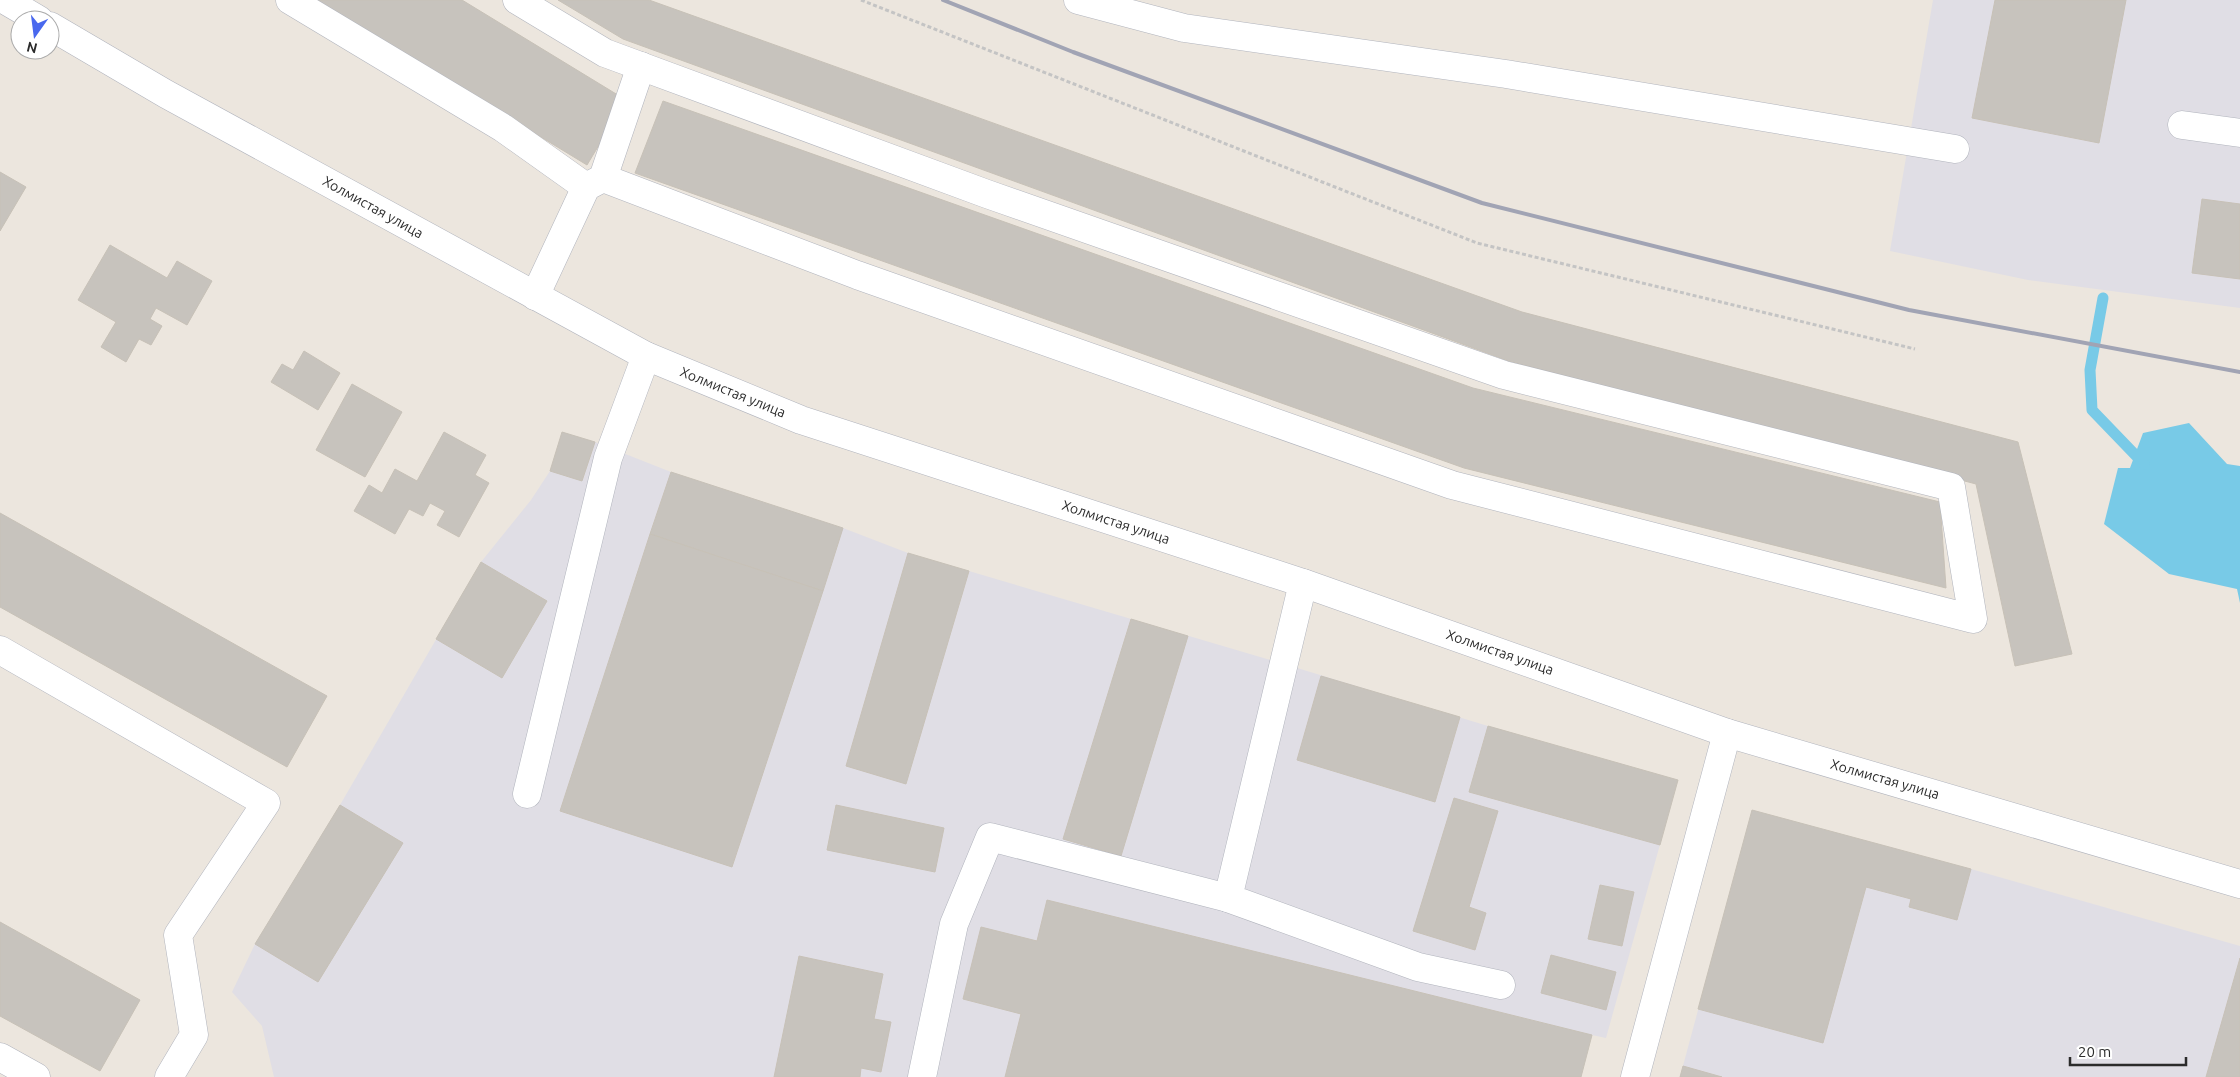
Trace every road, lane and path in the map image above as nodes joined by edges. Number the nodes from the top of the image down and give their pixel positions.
1 (5, 0) edge
2 (290, 0) edge
3 (517, 0) edge
4 (861, 0) edge
5 (1078, 0) edge
6 (22, 10) edge
7 (60, 32) edge
8 (641, 66) junction
9 (2182, 125) dead end
10 (2240, 132) edge
11 (1955, 149) dead end
12 (595, 182) junction
13 (535, 296) junction
14 (1914, 349) dead end
15 (646, 356) junction
16 (1304, 583) junction
17 (0, 650) edge
18 (1727, 733) junction
19 (527, 794) dead end
20 (2240, 884) edge
21 (1228, 898) junction
22 (1501, 985) dead end
23 (0, 1057) edge
24 (36, 1077) edge
25 (169, 1077) edge
26 (922, 1077) edge
27 (1635, 1077) edge

1 - 6 street
2 - 12 street
3 - 8 street
4 - 14 path
5 - 11 street
7 - 13 street, Холмистая улица
8 - 12 street
8 - 12 street
9 - 10 street
12 - 13 street
13 - 15 street, Холмистая улица
15 - 16 street, Холмистая улица
15 - 19 street
16 - 18 street, Холмистая улица
16 - 21 street
17 - 25 street
18 - 20 street, Холмистая улица
18 - 27 street
21 - 22 street
21 - 26 street
23 - 24 street

